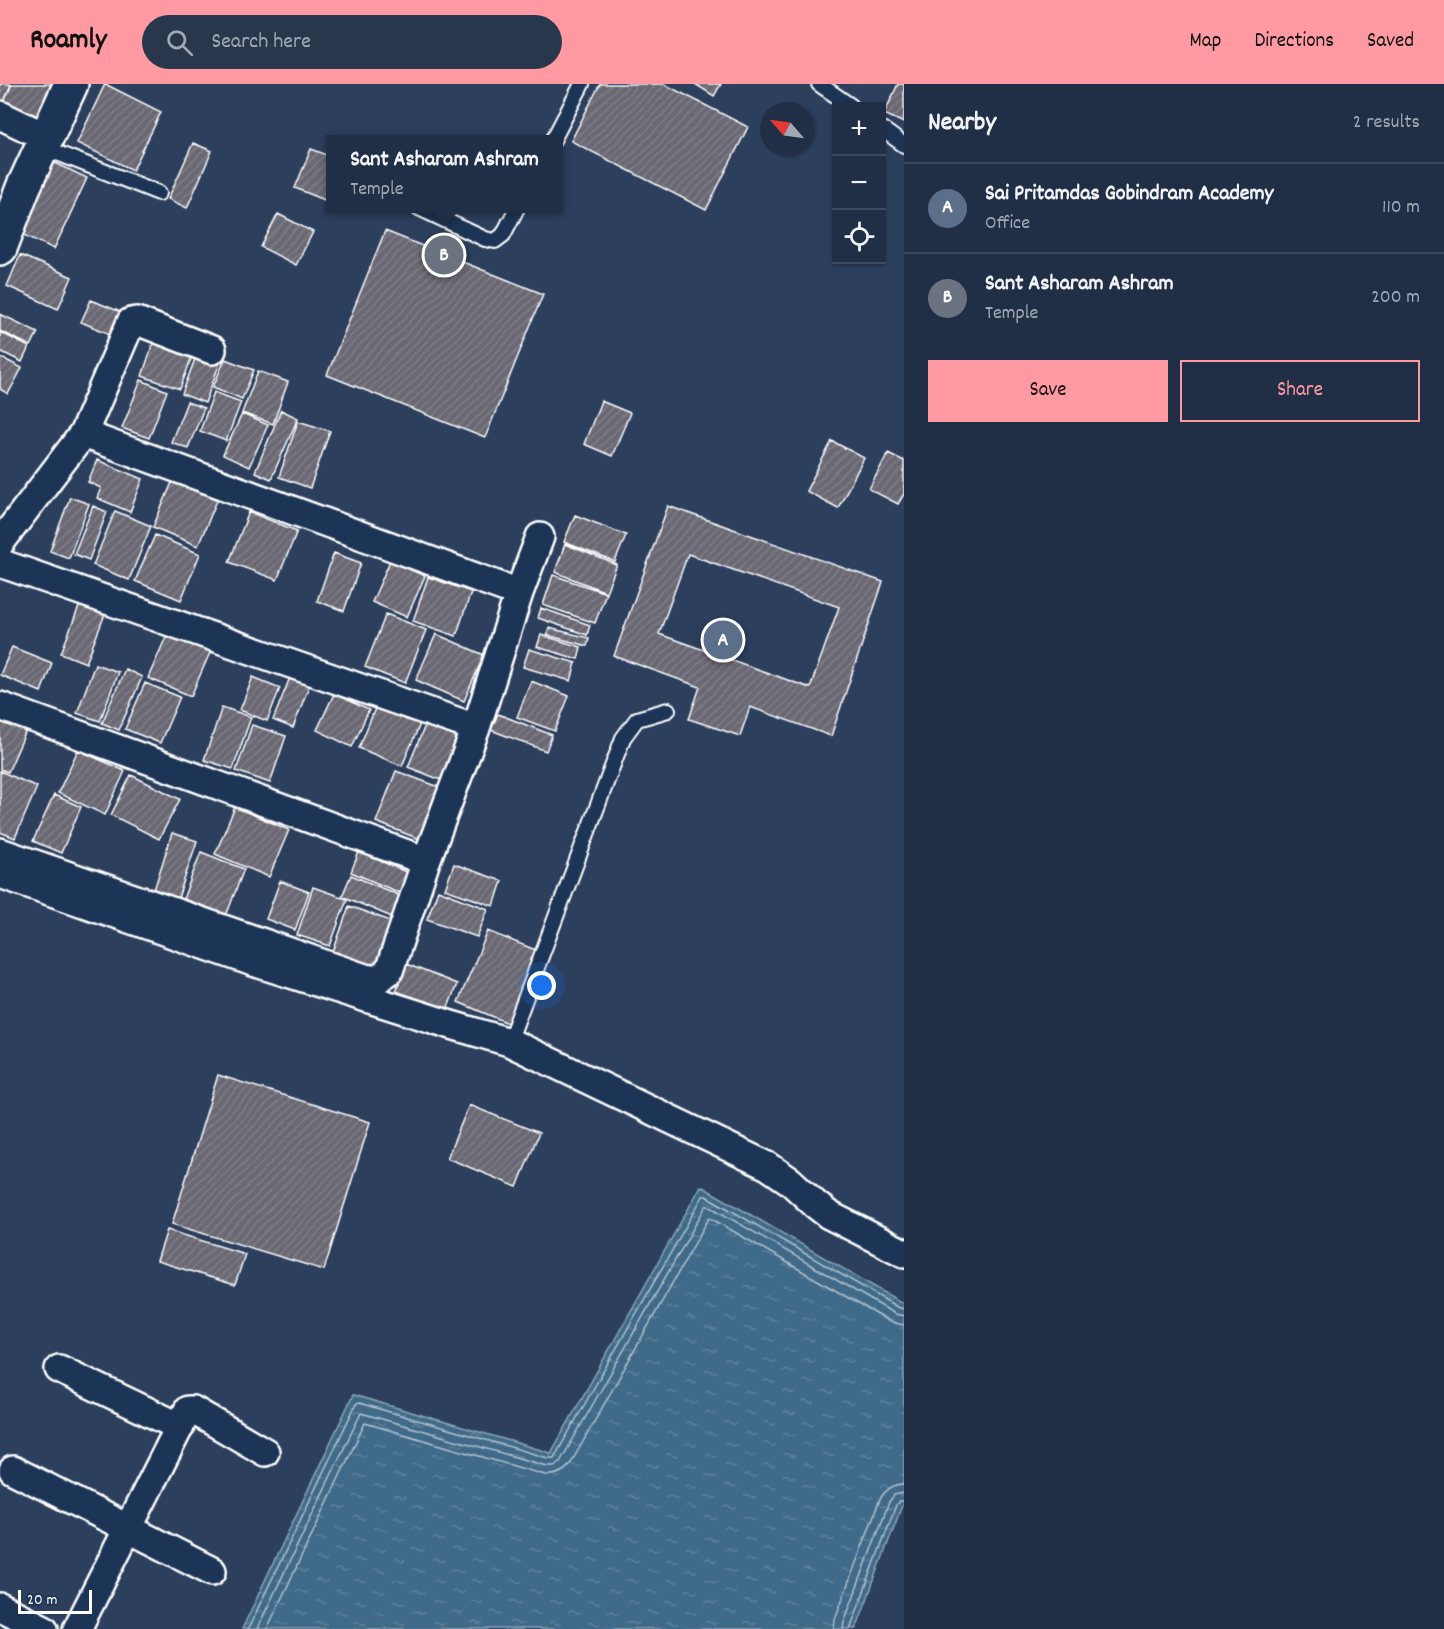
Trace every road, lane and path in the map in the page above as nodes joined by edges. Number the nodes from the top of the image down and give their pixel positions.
1 (71, 84) edge
2 (582, 84) edge
3 (819, 84) edge
4 (845, 102) edge
5 (0, 115) edge
6 (886, 132) edge
7 (556, 135) edge
8 (44, 142) junction
9 (904, 145) edge
10 (159, 193) dead end
11 (430, 213) edge
12 (514, 213) edge
13 (2, 238) edge
14 (213, 350) dead end
15 (83, 434) junction
16 (540, 537) dead end
17 (2, 564) edge
18 (519, 593) junction
19 (0, 706) edge
20 (668, 710) dead end
21 (476, 728) junction
22 (0, 852) edge
23 (426, 861) junction
24 (0, 874) edge
25 (509, 1042) junction
26 (904, 1253) edge
27 (59, 1369) dead end
28 (180, 1427) junction
29 (265, 1452) dead end
30 (14, 1470) dead end
31 (129, 1527) junction
32 (212, 1571) dead end
33 (0, 1607) edge
34 (45, 1629) edge
35 (77, 1629) edge

1 - 8 street
2 - 7 lane
3 - 4 lane
5 - 8 street
6 - 9 lane
8 - 10 lane
8 - 13 street
11 - 12 lane
14 - 15 street
15 - 17 street
15 - 18 street
16 - 18 street
17 - 21 street
18 - 21 street
19 - 23 street
20 - 25 lane
21 - 23 street
22 - 23 street
24 - 25 street
25 - 26 street
27 - 28 street
28 - 29 street
28 - 31 street
30 - 31 street
31 - 32 street
31 - 35 street
33 - 34 street

